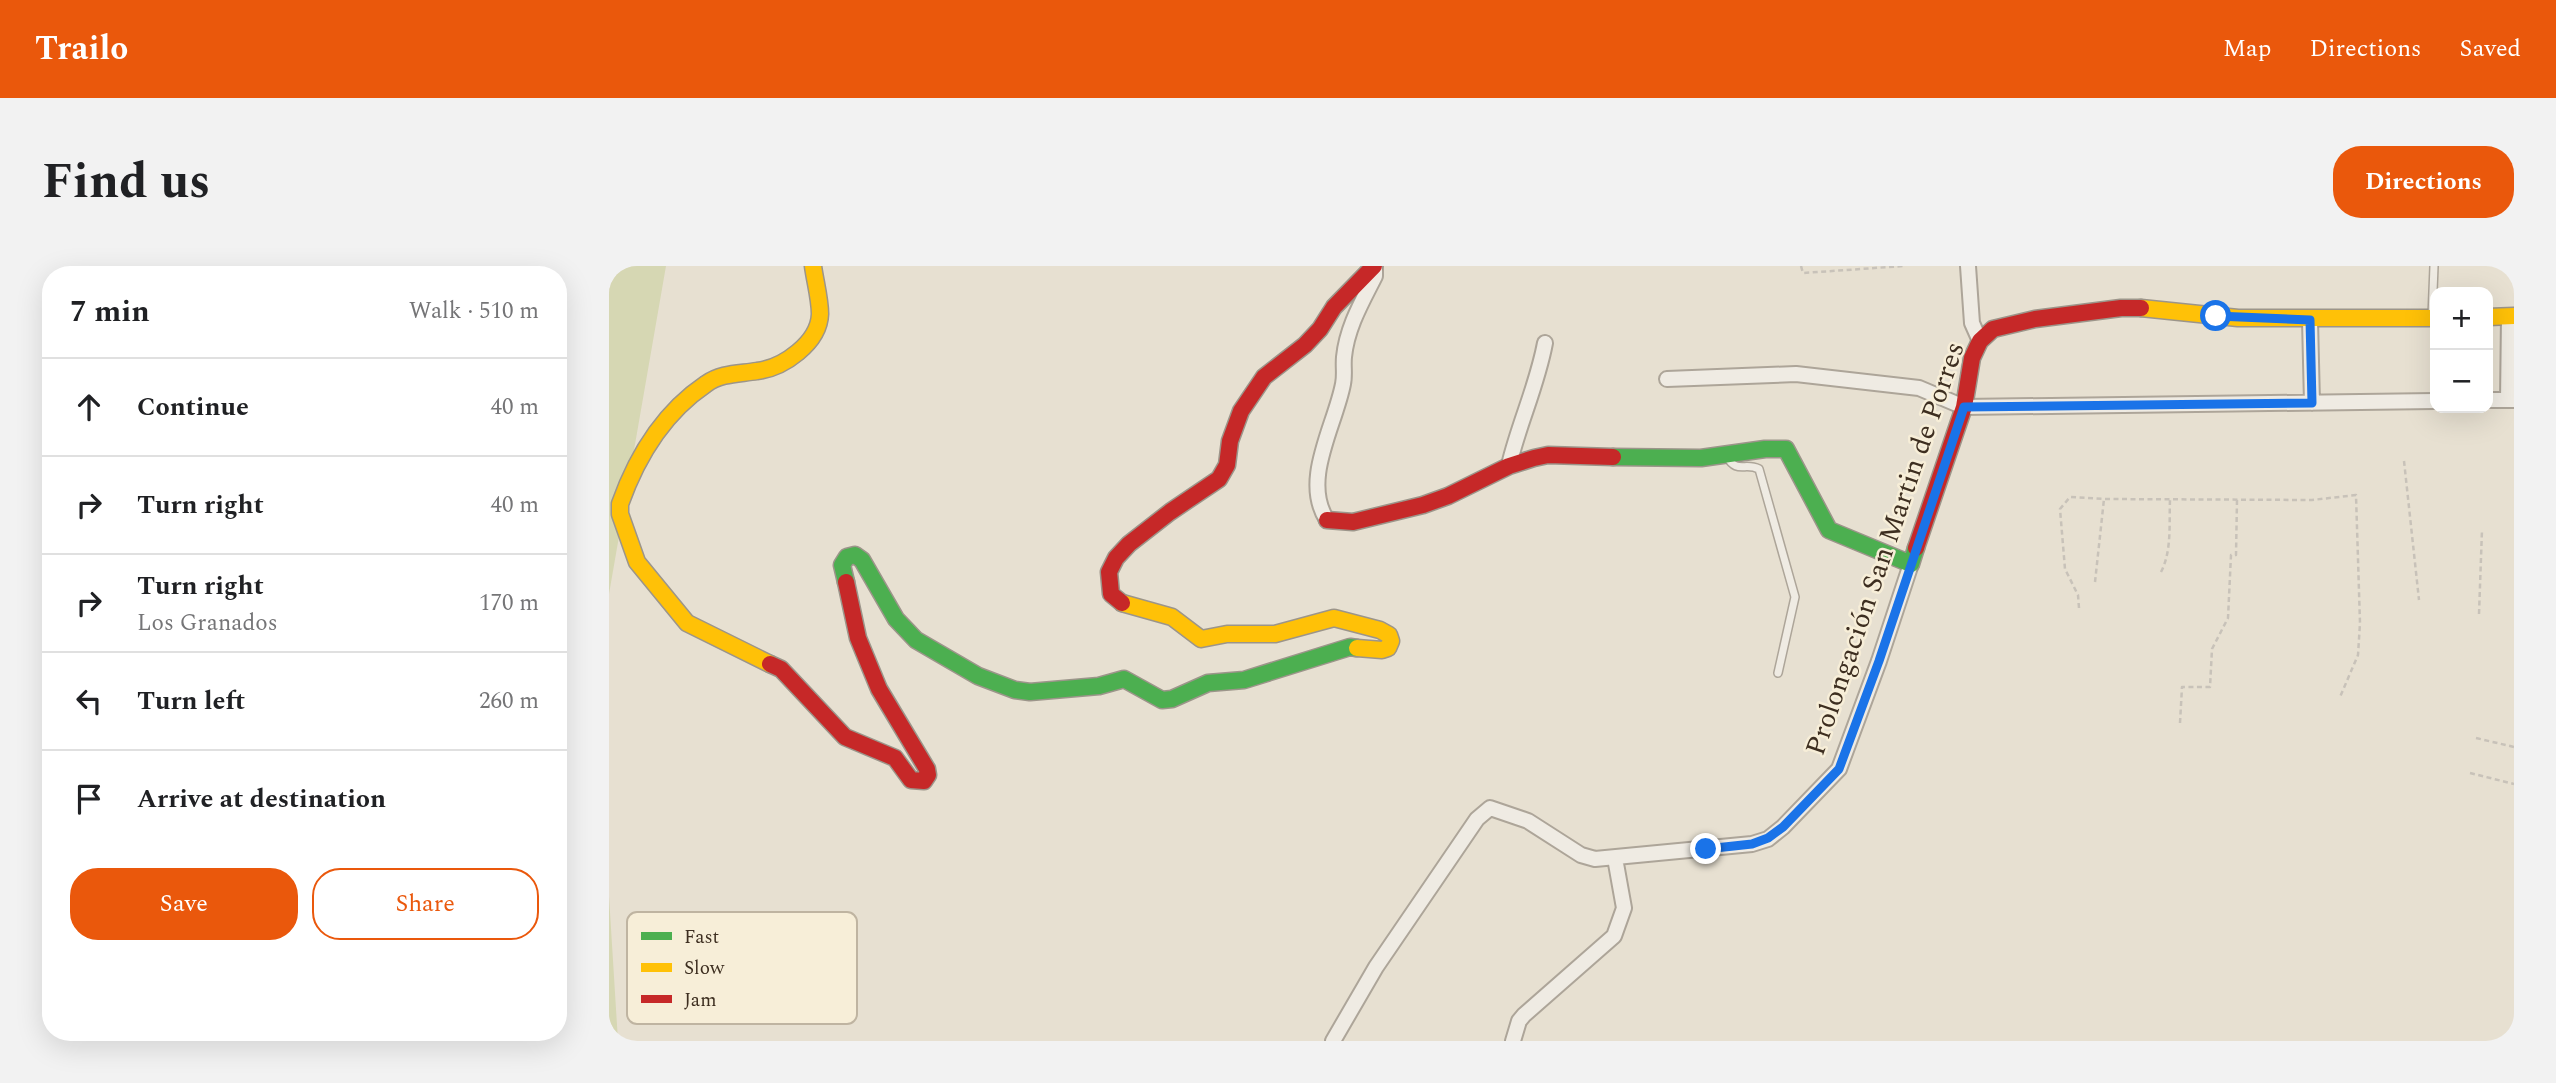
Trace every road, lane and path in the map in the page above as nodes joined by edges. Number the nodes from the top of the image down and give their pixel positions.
1 (813, 266) edge
2 (1375, 266) edge
3 (1801, 266) edge
4 (1838, 266) edge
5 (1904, 266) edge
6 (1968, 266) edge
7 (2434, 266) edge
8 (1839, 272) junction
9 (2434, 287) edge
10 (2511, 316) edge
11 (2493, 317) edge
12 (2430, 318) edge
13 (2310, 320) junction
14 (1980, 341) junction
15 (1545, 343) dead end
16 (1667, 379) dead end
17 (2493, 400) edge
18 (2511, 400) edge
19 (2430, 401) edge
20 (2312, 403) junction
21 (1964, 407) junction
22 (1727, 457) junction
23 (2404, 461) dead end
24 (1509, 465) junction
25 (2170, 498) junction
26 (2104, 499) junction
27 (2237, 500) junction
28 (1327, 520) joint
29 (2482, 530) dead end
30 (1910, 564) junction
31 (2161, 572) dead end
32 (2095, 582) dead end
33 (2419, 600) dead end
34 (2079, 608) dead end
35 (2479, 614) dead end
36 (1778, 673) dead end
37 (2340, 697) dead end
38 (2180, 723) dead end
39 (2476, 738) dead end
40 (2514, 747) edge
41 (2470, 773) dead end
42 (2514, 784) edge
43 (1615, 858) junction
44 (1333, 1041) edge
45 (1513, 1041) edge

1 - 2 street
2 - 28 street
3 - 8 path
4 - 8 path
5 - 8 path
6 - 14 street
7 - 9 lane
10 - 11 street
10 - 18 street
12 - 13 street, Prolongación San Martin de Porres
13 - 14 street, Prolongación San Martin de Porres
13 - 20 street
14 - 21 street, Prolongación San Martin de Porres
15 - 24 street
16 - 21 street
17 - 18 street
19 - 20 street
20 - 21 street
21 - 30 street, Prolongación San Martin de Porres
22 - 24 street
22 - 30 street
22 - 36 lane
23 - 33 path
24 - 28 street
25 - 26 path
25 - 27 path
25 - 31 path
26 - 32 path
26 - 34 path
27 - 37 path
27 - 38 path
29 - 35 path
30 - 43 street, Prolongación San Martin de Porres
39 - 40 path
41 - 42 path
43 - 44 street, Prolongación San Martin de Porres
43 - 45 street

